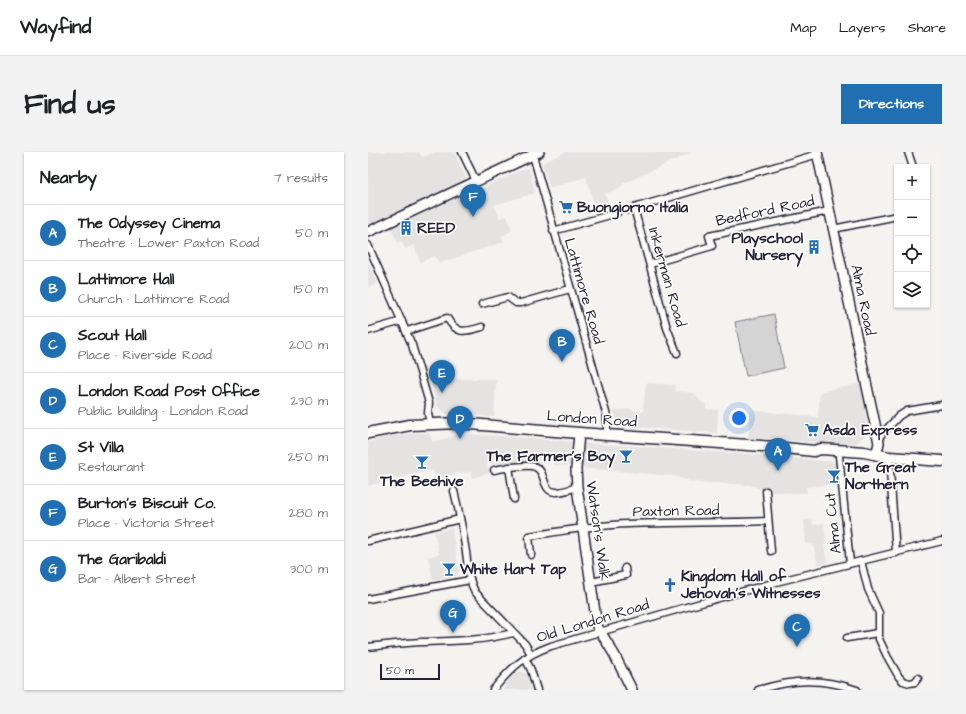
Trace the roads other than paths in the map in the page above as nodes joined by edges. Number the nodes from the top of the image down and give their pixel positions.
1 (462, 152) edge
2 (908, 152) edge
3 (534, 153) edge
4 (818, 153) edge
5 (912, 164) edge
6 (476, 182) junction
7 (634, 208) junction
8 (626, 210) dead end
9 (829, 211) junction
10 (617, 213) dead end
11 (894, 217) edge
12 (833, 229) junction
13 (553, 231) junction
14 (368, 232) edge
15 (368, 245) edge
16 (650, 264) junction
17 (570, 289) junction
18 (482, 304) dead end
19 (402, 321) junction
20 (482, 327) dead end
21 (368, 331) edge
22 (407, 331) junction
23 (677, 353) dead end
24 (942, 406) edge
25 (430, 424) junction
26 (368, 433) edge
27 (579, 433) junction
28 (607, 434) junction
29 (878, 438) junction
30 (814, 451) junction
31 (876, 455) junction
32 (839, 456) junction
33 (889, 457) junction
34 (942, 461) edge
35 (509, 467) junction
36 (494, 470) dead end
37 (577, 487) junction
38 (454, 491) dead end
39 (766, 491) dead end
40 (514, 499) dead end
41 (460, 519) junction
42 (768, 521) junction
43 (584, 528) junction
44 (368, 541) edge
45 (942, 541) edge
46 (771, 551) dead end
47 (896, 553) junction
48 (531, 554) dead end
49 (861, 561) junction
50 (850, 563) junction
51 (625, 568) dead end
52 (470, 580) junction
53 (591, 582) junction
54 (368, 599) edge
55 (601, 631) junction
56 (513, 633) junction
57 (878, 633) junction
58 (847, 638) dead end
59 (368, 647) edge
60 (528, 656) junction
61 (918, 678) dead end
62 (910, 686) edge
63 (493, 690) edge
64 (537, 690) edge
65 (632, 690) edge
66 (758, 690) edge
67 (856, 690) edge

1 - 6 street
2 - 5 street
3 - 6 main road
3 - 13 street, Lattimore Road
4 - 7 street
4 - 9 main road, Alma Road
6 - 14 main road
7 - 8 street
7 - 16 street, Inkerman Road
9 - 12 main road, Alma Road
9 - 16 street, Bedford Road
10 - 13 street
11 - 12 street
12 - 29 main road, Alma Road
13 - 17 street, Lattimore Road
15 - 19 street
16 - 23 street, Inkerman Road
17 - 18 street
17 - 28 street, Lattimore Road
19 - 21 street
19 - 22 street
20 - 22 street
22 - 25 street
24 - 29 street
25 - 26 main road, London Road
25 - 27 main road, London Road
27 - 28 main road, London Road
27 - 37 main road, Watson's Walk
28 - 30 main road, London Road
29 - 31 main road, Alma Road
30 - 31 main road, London Road
30 - 32 main road, London Road
31 - 32 main road, London Road
31 - 33 main road, London Road
32 - 50 street, Alma Cut
33 - 34 main road, London Road
33 - 47 street
35 - 36 street
35 - 37 street
35 - 40 street
37 - 43 main road, Watson's Walk
38 - 41 street
39 - 42 street
41 - 44 street
41 - 52 street
42 - 43 street, Paxton Road
42 - 46 street
43 - 48 street, Paxton Road
43 - 53 main road, Watson's Walk
45 - 47 street, Old London Road
47 - 49 street, Old London Road
49 - 50 street, Old London Road
49 - 57 street
50 - 55 street, Old London Road
51 - 53 street
52 - 54 street
52 - 56 street
53 - 55 main road, Watson's Walk
55 - 60 street, Old London Road
55 - 65 main road, Watson's Walk
56 - 59 street
56 - 60 street
57 - 58 street
57 - 62 street
60 - 63 street, Old London Road
60 - 64 street
61 - 62 street
66 - 67 street

